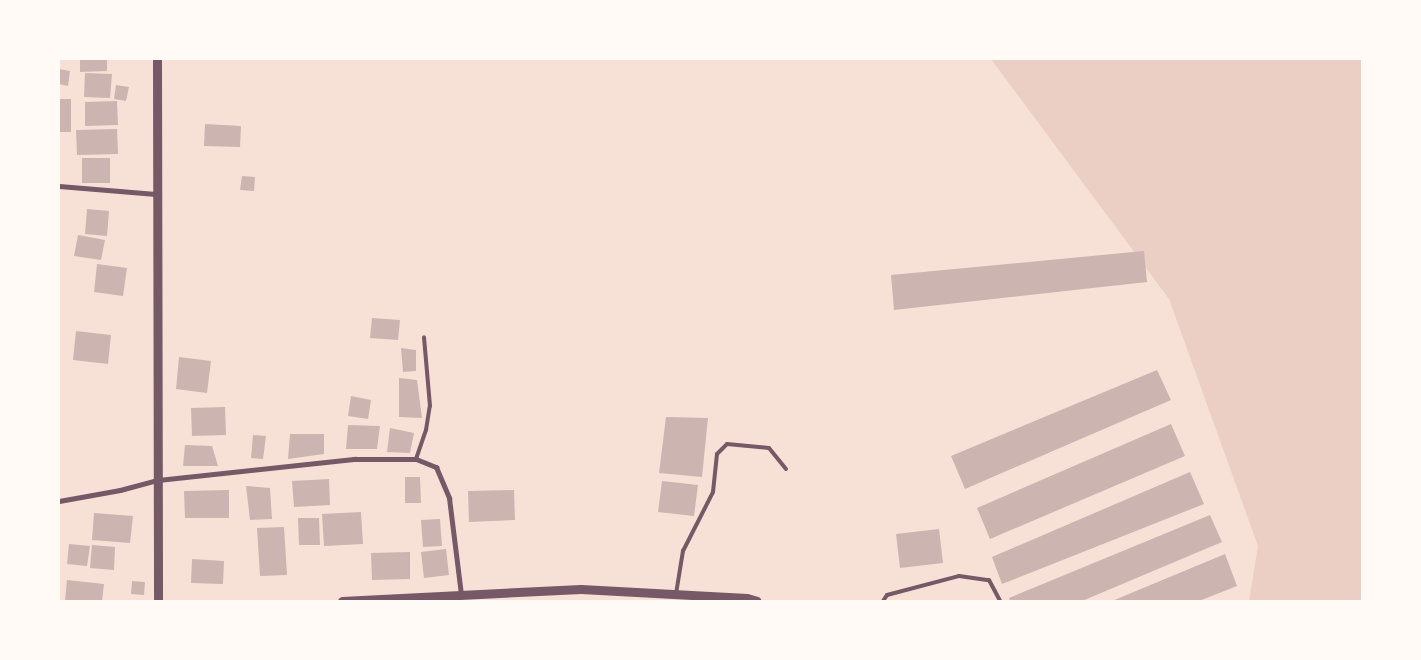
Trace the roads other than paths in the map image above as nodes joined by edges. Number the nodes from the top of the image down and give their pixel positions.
1 (157, 59) edge
2 (59, 186) edge
3 (156, 194) junction
4 (424, 337) dead end
5 (416, 459) junction
6 (786, 469) dead end
7 (158, 480) junction
8 (59, 501) edge
9 (676, 594) junction
10 (461, 596) junction
11 (158, 601) edge
12 (342, 601) edge
13 (757, 601) edge
14 (883, 601) edge
15 (1000, 601) edge

1 - 3 street
2 - 3 street
3 - 7 street
4 - 5 lane
5 - 7 street
5 - 10 street
6 - 9 lane
7 - 8 street
7 - 11 street
9 - 10 street
9 - 13 street
10 - 12 street
14 - 15 lane

